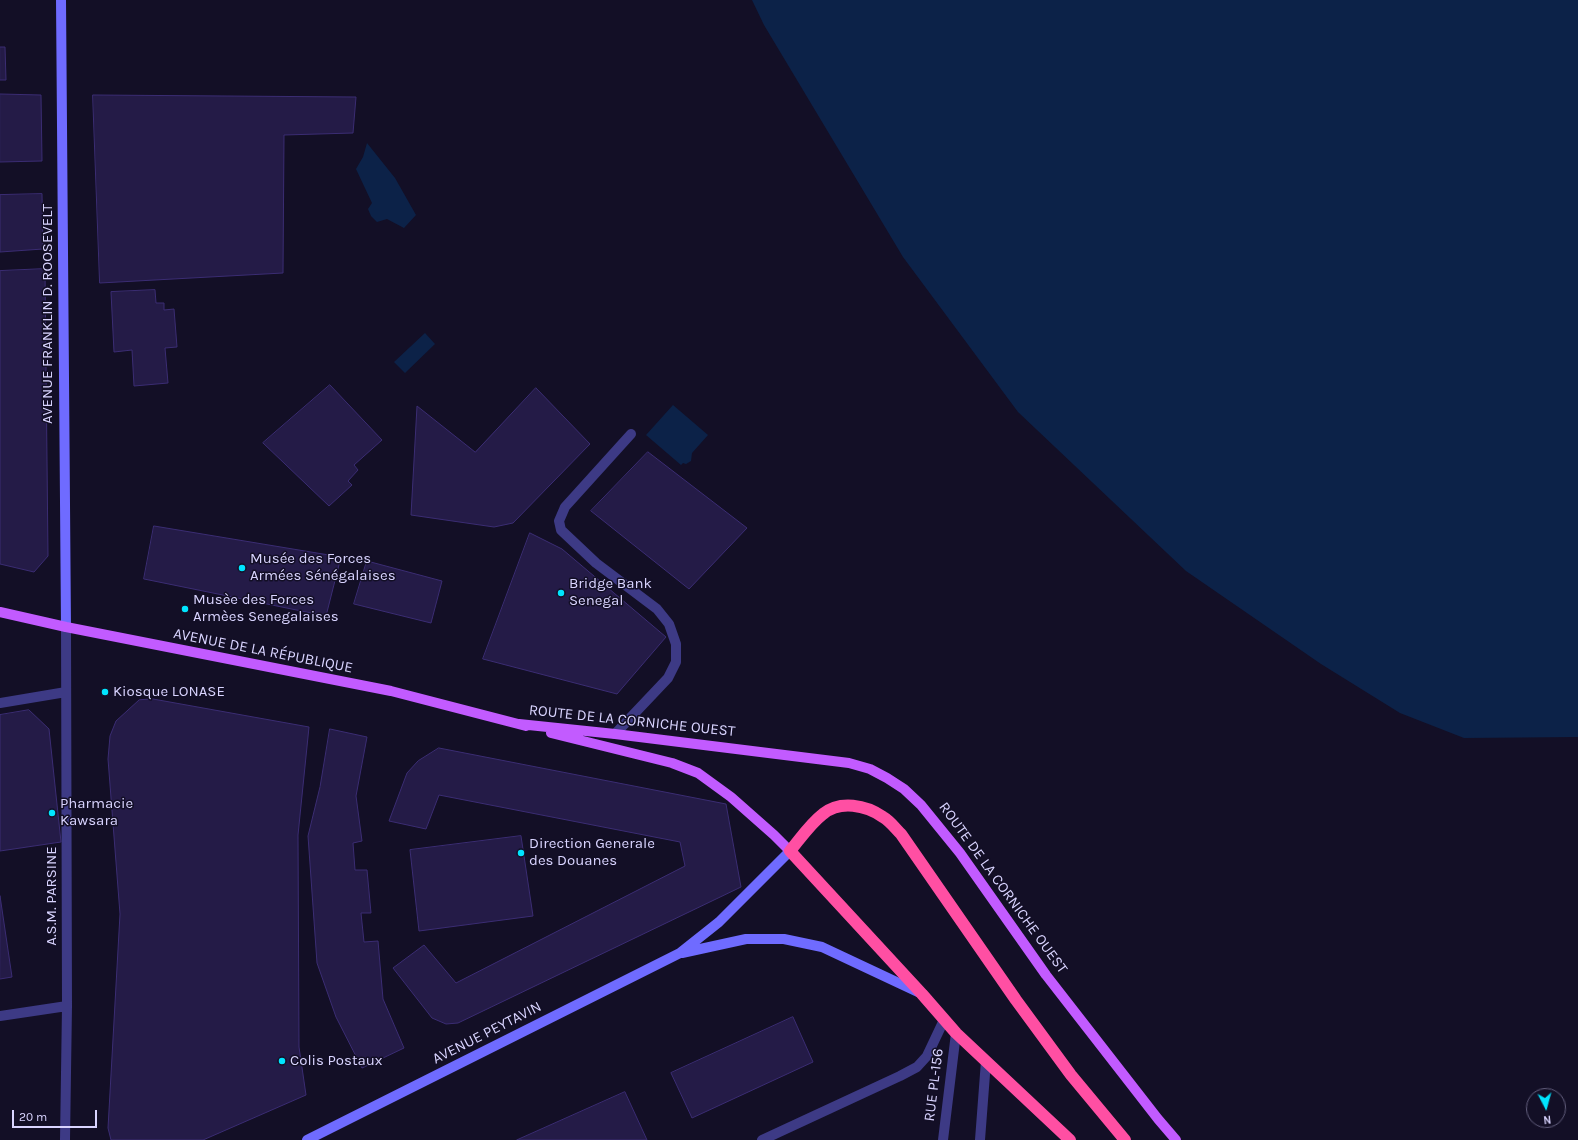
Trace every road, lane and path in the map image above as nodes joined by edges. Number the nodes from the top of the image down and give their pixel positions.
1 (61, 0) edge
2 (631, 434) dead end
3 (0, 612) edge
4 (66, 627) junction
5 (66, 692) junction
6 (0, 703) edge
7 (519, 724) junction
8 (615, 734) junction
9 (790, 851) junction
10 (680, 953) junction
11 (922, 994) junction
12 (67, 1006) junction
13 (0, 1016) edge
14 (944, 1020) junction
15 (956, 1033) junction
16 (986, 1061) junction
17 (65, 1140) edge
18 (307, 1140) edge
19 (762, 1140) edge
20 (943, 1140) edge
21 (980, 1140) edge
22 (1070, 1140) edge
23 (1125, 1140) edge
24 (1176, 1140) edge

1 - 4 street, AVENUE FRANKLIN D. ROOSEVELT
2 - 8 street
3 - 4 main road, AVENUE DE LA RÉPUBLIQUE
4 - 5 street, A.S.M. PARSINE
4 - 7 main road, AVENUE DE LA RÉPUBLIQUE
5 - 6 street
5 - 12 street, A.S.M. PARSINE
7 - 8 main road, ROUTE DE LA CORNICHE OUEST
7 - 9 main road, ROUTE DE LA CORNICHE OUEST
8 - 24 main road, ROUTE DE LA CORNICHE OUEST
9 - 10 street
9 - 11 highway, ROUTE DE LA CORNICHE OUEST
9 - 23 highway
10 - 11 street
10 - 18 street, AVENUE PEYTAVIN
11 - 14 highway, ROUTE DE LA CORNICHE OUEST
12 - 13 street
12 - 17 street, A.S.M. PARSINE
14 - 15 highway, ROUTE DE LA CORNICHE OUEST
14 - 19 street
15 - 16 highway, ROUTE DE LA CORNICHE OUEST
15 - 20 street, RUE PL-156
16 - 21 street
16 - 22 highway, ROUTE DE LA CORNICHE OUEST

